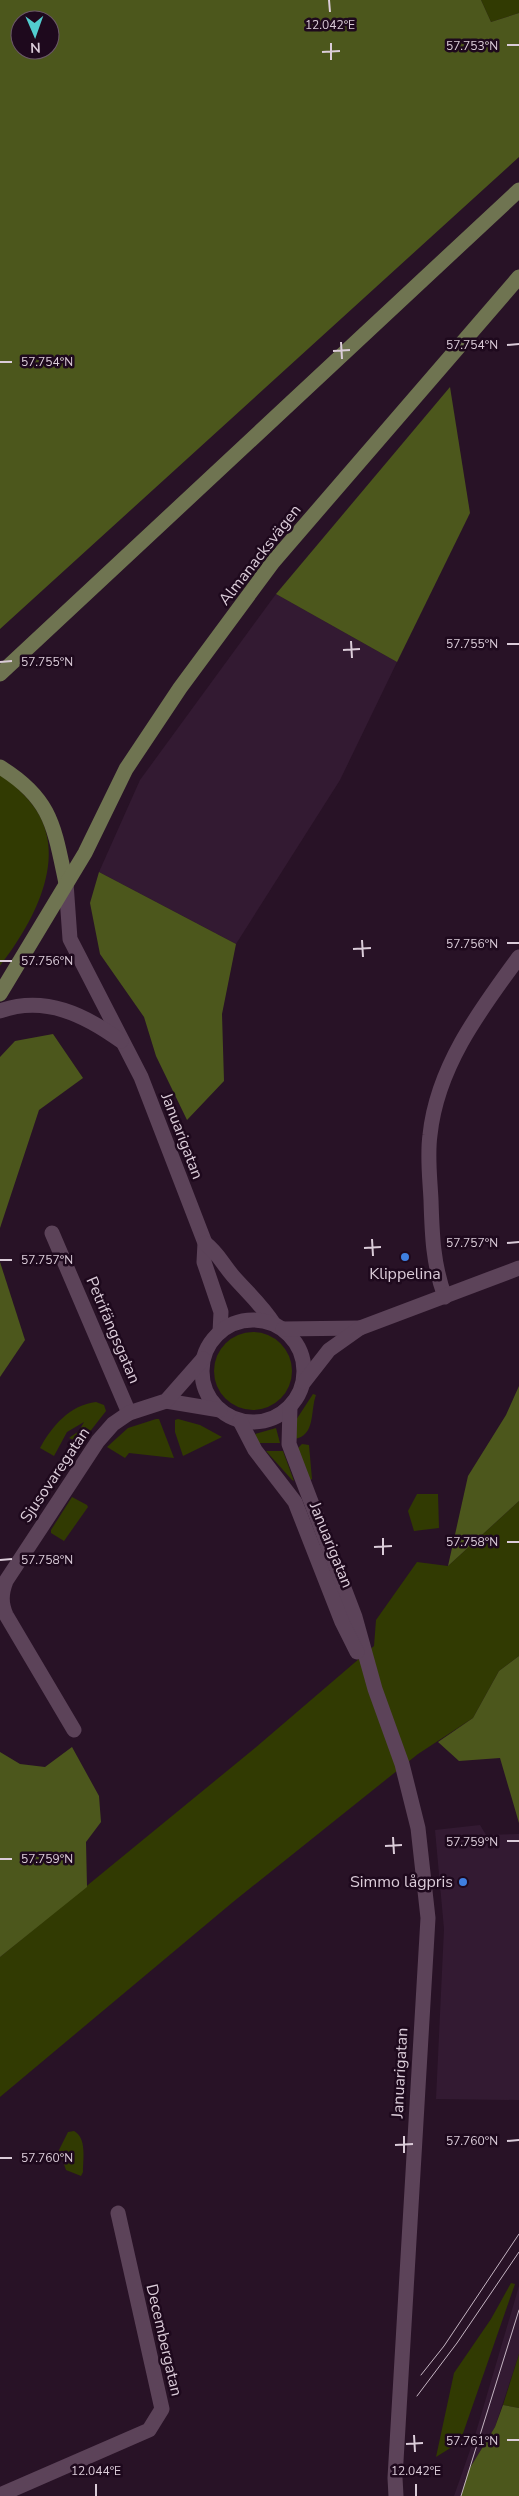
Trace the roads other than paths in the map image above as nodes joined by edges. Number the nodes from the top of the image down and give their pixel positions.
1 (519, 190) edge
2 (519, 277) edge
3 (0, 674) edge
4 (0, 767) edge
5 (66, 883) junction
6 (519, 957) edge
7 (0, 994) edge
8 (0, 1012) edge
9 (124, 1043) junction
10 (52, 1233) dead end
11 (205, 1242) junction
12 (519, 1268) edge
13 (445, 1297) junction
14 (279, 1327) junction
15 (360, 1328) junction
16 (220, 1332) junction
17 (203, 1359) junction
18 (304, 1382) junction
19 (166, 1401) junction
20 (290, 1407) junction
21 (220, 1410) junction
22 (129, 1413) junction
23 (240, 1421) junction
24 (375, 1690) junction
25 (74, 1730) dead end
26 (118, 2213) dead end
27 (0, 2495) edge
28 (396, 2496) edge

1 - 3 main road
2 - 5 main road, Almanacksvägen
4 - 5 main road
5 - 7 main road, Almanacksvägen
5 - 9 street, Januarigatan
6 - 13 street
8 - 9 street
9 - 11 street, Januarigatan
10 - 22 street, Petrifängsgatan
11 - 14 street, Januarigatan
11 - 16 street, Januarigatan
12 - 13 street
13 - 15 street
14 - 15 street
14 - 16 street
14 - 18 street
15 - 18 street
16 - 17 street
17 - 19 street
17 - 21 street
18 - 20 street
19 - 21 street, Sjusovaregatan
19 - 22 street, Sjusovaregatan
20 - 23 street
20 - 24 street, Januarigatan
21 - 23 street
22 - 25 street, Sjusovaregatan
23 - 24 street, Januarigatan
24 - 28 street, Januarigatan
26 - 27 street, Decembergatan

